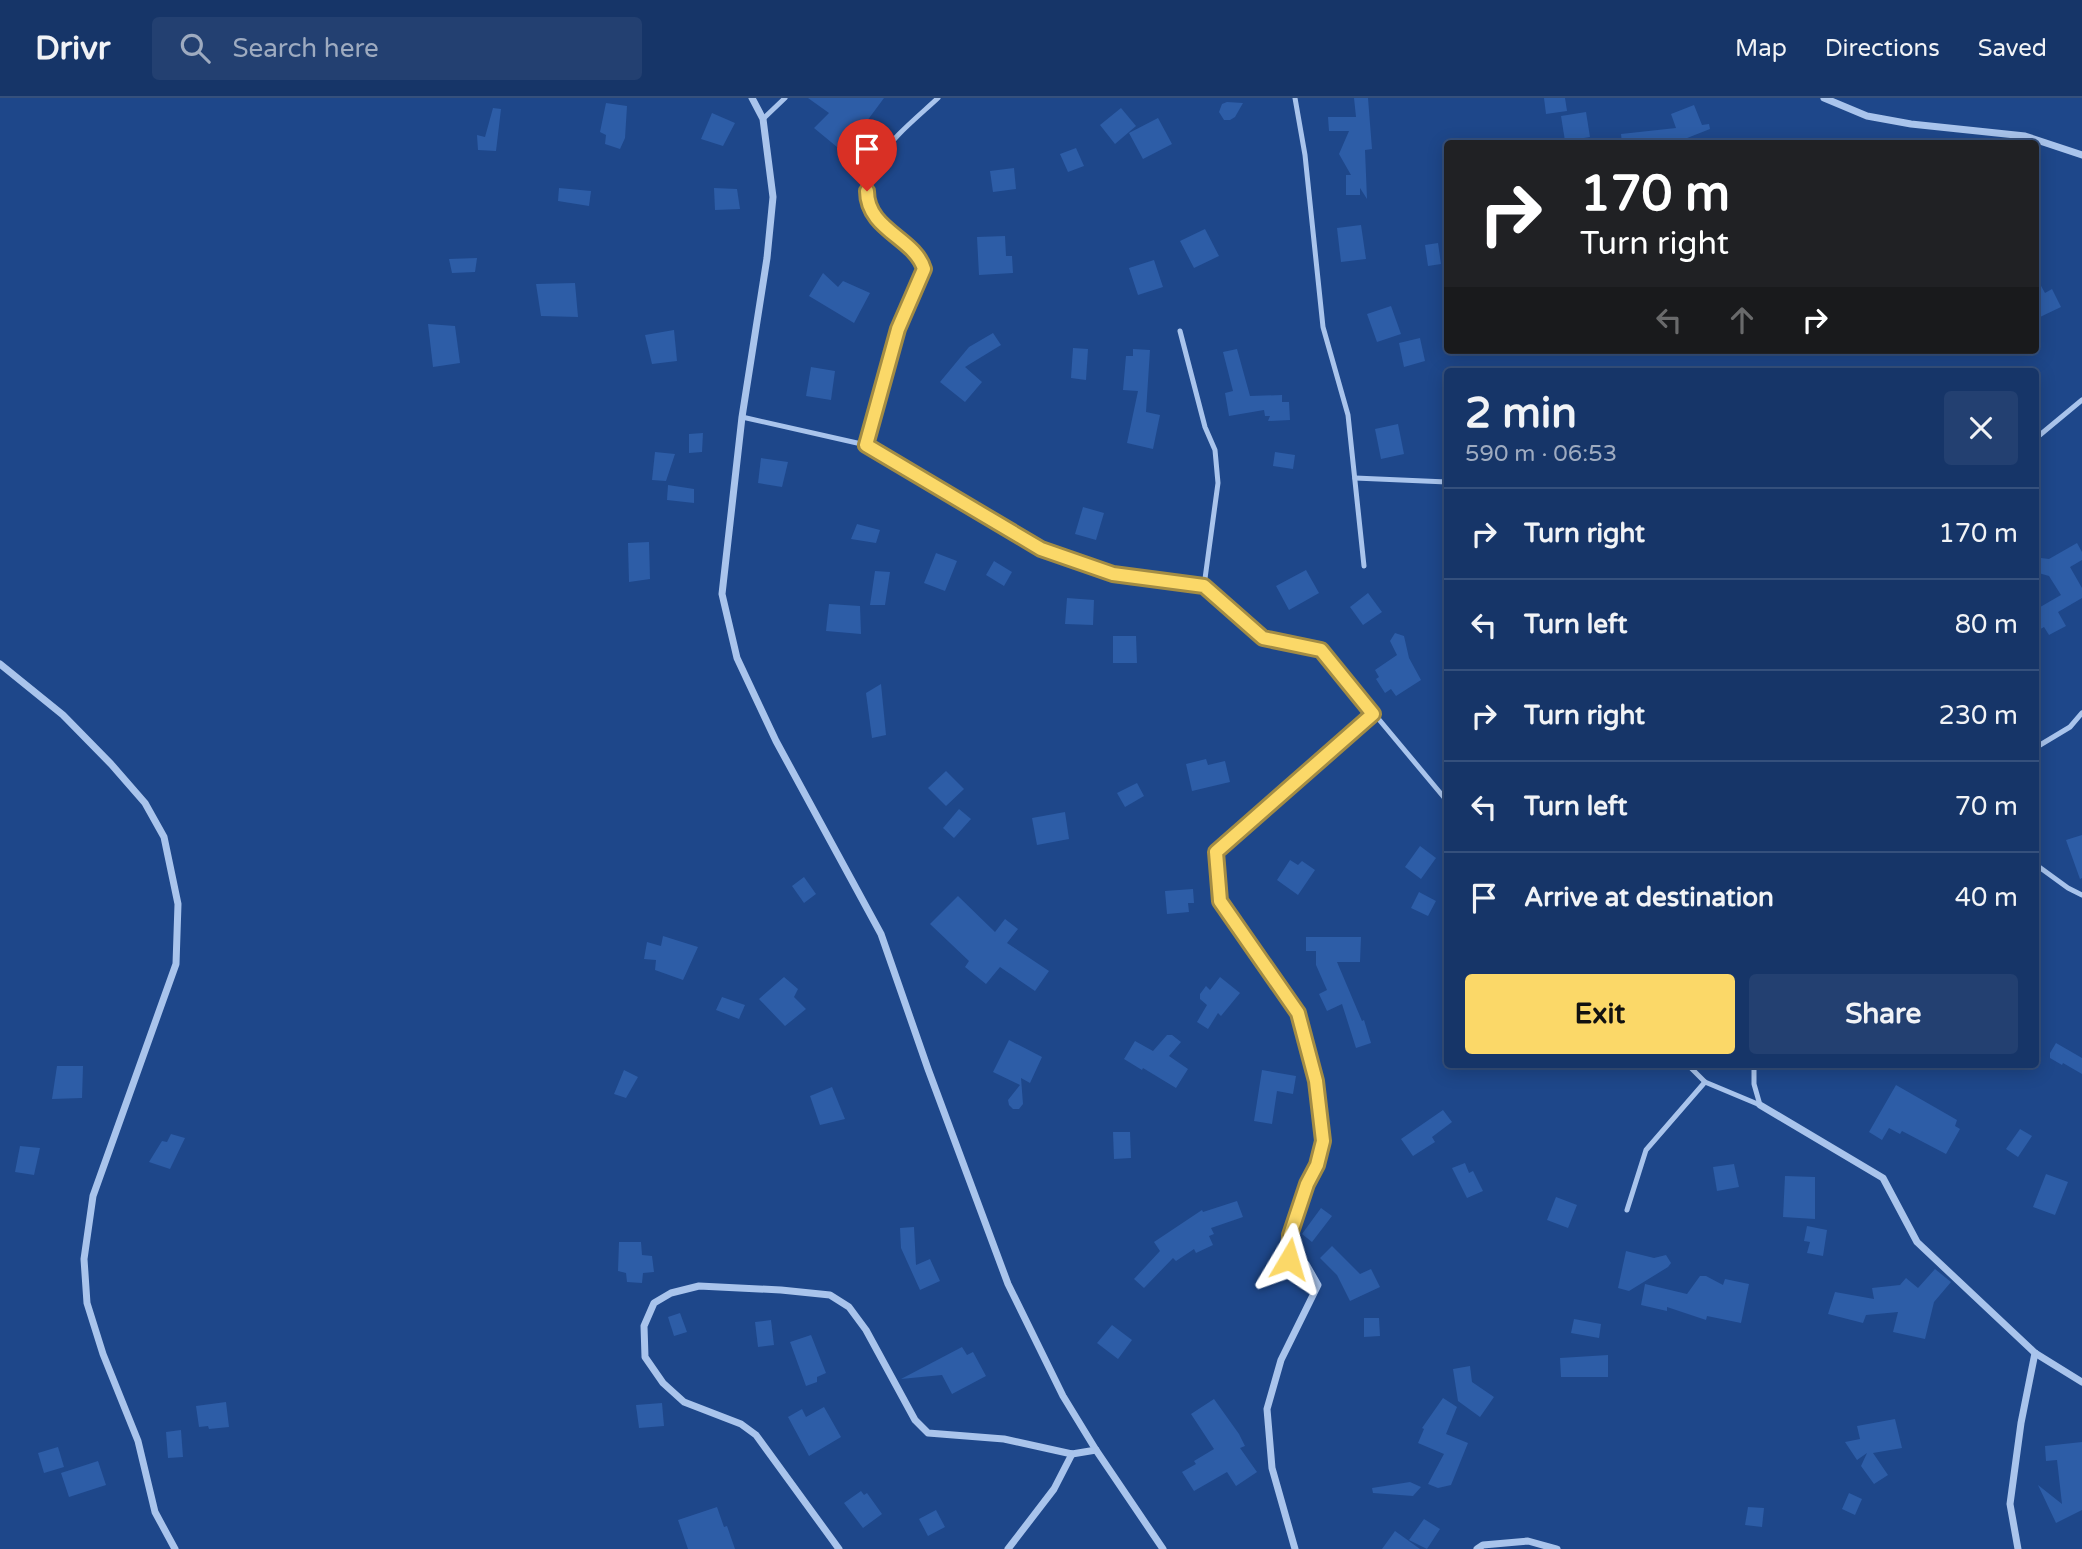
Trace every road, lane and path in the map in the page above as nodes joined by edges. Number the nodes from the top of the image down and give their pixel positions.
1 (752, 98) edge
2 (785, 98) edge
3 (938, 98) edge
4 (1295, 98) edge
5 (1824, 98) edge
6 (763, 119) junction
7 (2037, 140) edge
8 (2039, 141) edge
9 (2082, 155) edge
10 (1180, 331) dead end
11 (2082, 400) edge
12 (742, 417) junction
13 (2039, 436) edge
14 (866, 445) junction
15 (1355, 478) junction
16 (1444, 482) edge
17 (1364, 566) dead end
18 (1204, 586) junction
19 (0, 664) edge
20 (2082, 713) edge
21 (1373, 714) junction
22 (2039, 746) edge
23 (1444, 797) edge
24 (2039, 867) edge
25 (2082, 895) edge
26 (1691, 1068) edge
27 (1754, 1068) edge
28 (1705, 1082) junction
29 (1759, 1105) junction
30 (1627, 1210) dead end
31 (2035, 1353) junction
32 (2082, 1381) edge
33 (1096, 1450) junction
34 (1072, 1454) junction
35 (175, 1549) edge
36 (839, 1549) edge
37 (1008, 1549) edge
38 (1163, 1549) edge
39 (1295, 1549) edge
40 (1477, 1549) edge
41 (1557, 1549) edge
42 (2018, 1549) edge

1 - 6 street
2 - 6 lane
3 - 14 lane
4 - 15 lane
5 - 7 street
6 - 12 street
8 - 9 street
10 - 18 lane
11 - 13 lane
12 - 14 lane
12 - 33 street
14 - 18 lane
15 - 16 lane
15 - 17 lane
18 - 21 lane
19 - 35 street
20 - 22 lane
21 - 23 lane
21 - 39 street
24 - 25 lane
26 - 28 lane
27 - 29 lane
28 - 29 lane
28 - 30 lane
29 - 31 street
31 - 32 street
31 - 42 street
33 - 34 street
33 - 38 street
34 - 36 street
34 - 37 street
40 - 41 street

